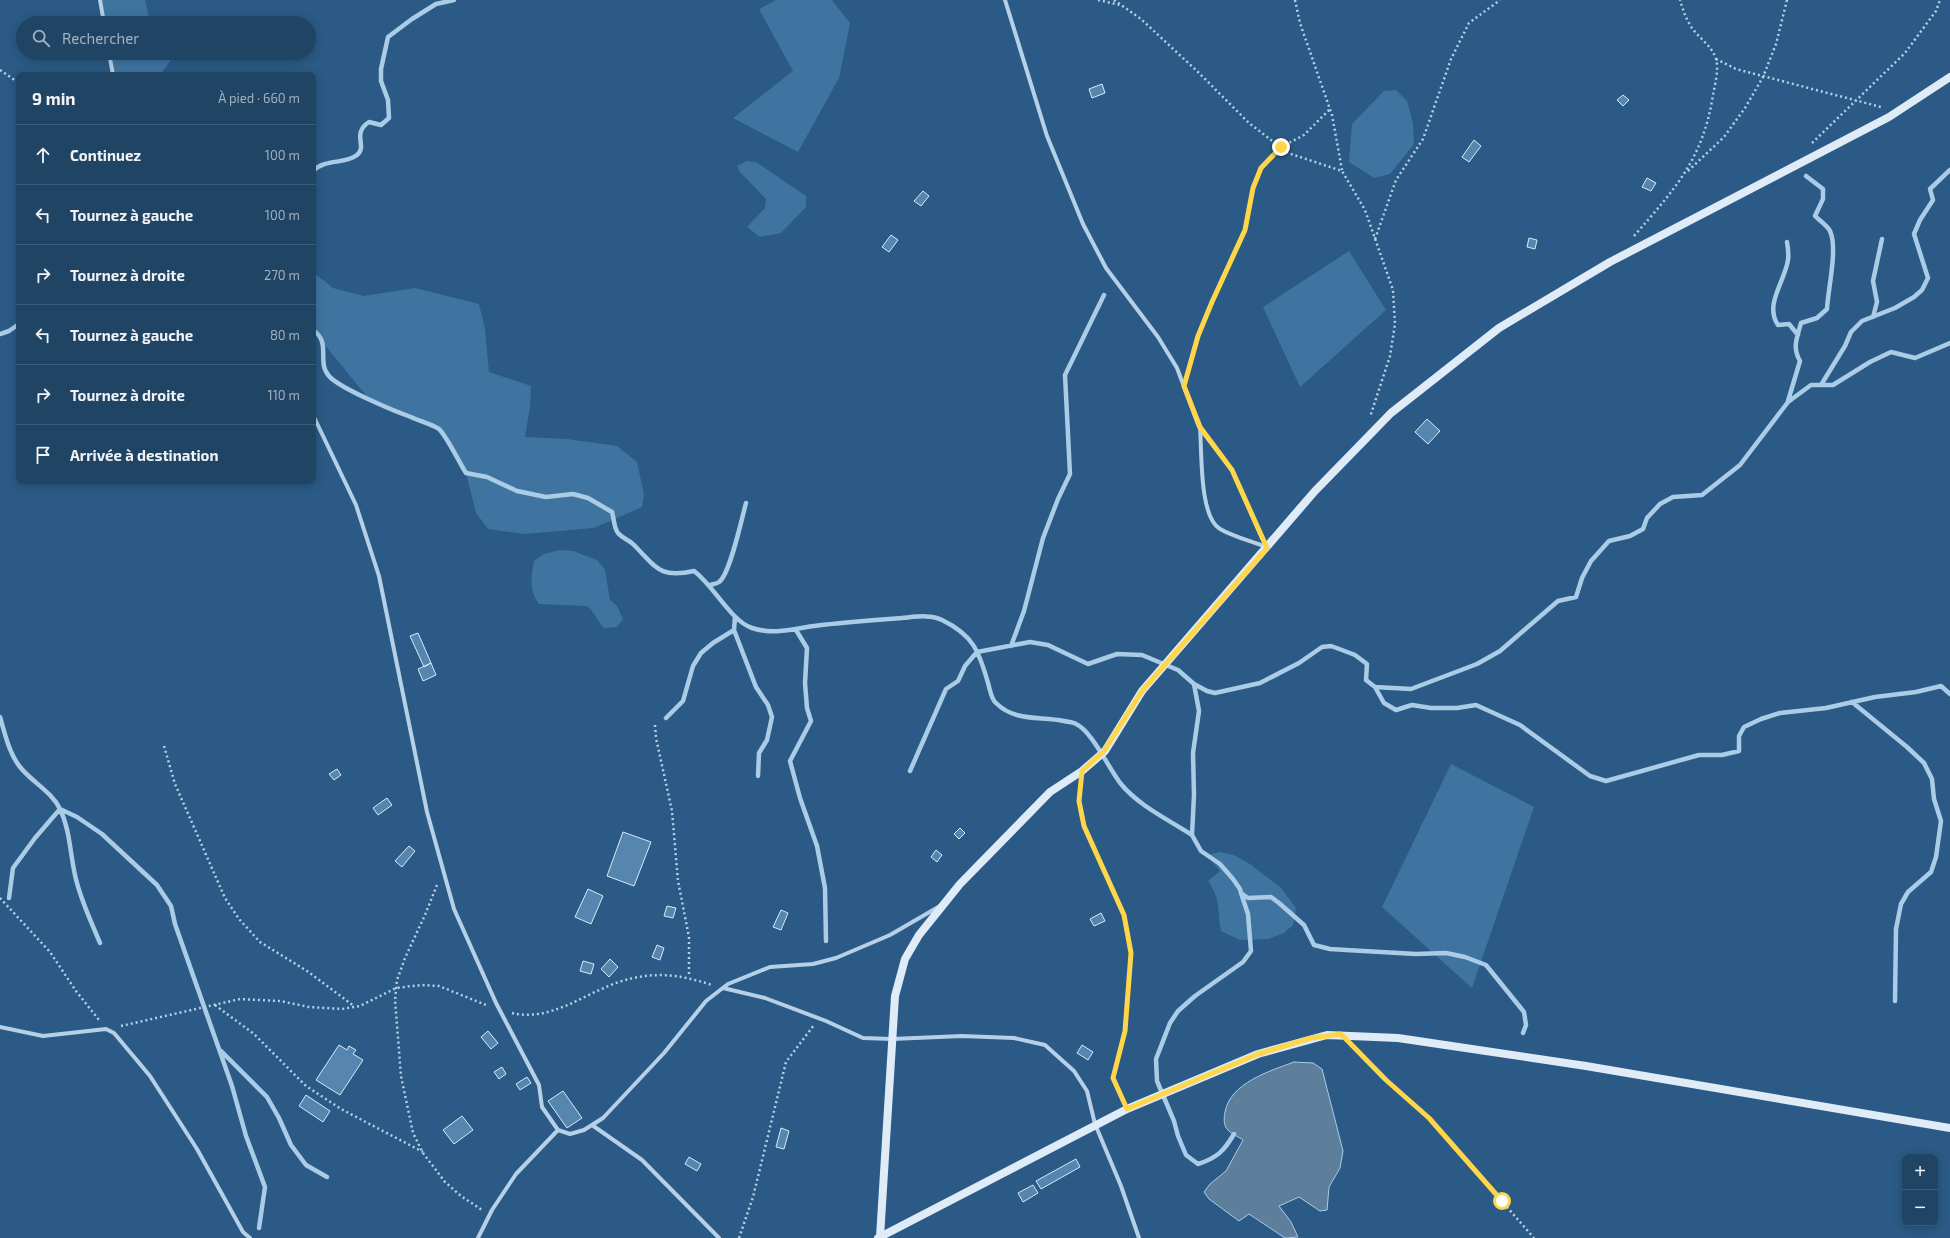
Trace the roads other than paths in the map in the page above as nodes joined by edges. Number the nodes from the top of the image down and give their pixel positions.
1 (100, 0) edge
2 (1005, 0) edge
3 (103, 16) edge
4 (110, 60) edge
5 (112, 72) edge
6 (1950, 77) edge
7 (316, 421) edge
8 (1200, 427) junction
9 (1267, 548) junction
10 (946, 902) junction
11 (723, 988) junction
12 (0, 1027) edge
13 (892, 1039) junction
14 (1095, 1124) junction
15 (592, 1125) junction
16 (1950, 1128) edge
17 (558, 1130) junction
18 (879, 1237) edge
19 (250, 1238) edge
20 (478, 1238) edge
21 (718, 1238) edge
22 (1139, 1238) edge

1 - 3 street
2 - 8 street
4 - 5 street
6 - 9 street
7 - 17 street
8 - 9 street
8 - 9 street
9 - 10 street
10 - 11 street
10 - 13 street
11 - 13 street
11 - 15 street
12 - 19 street
13 - 14 street
13 - 18 street
14 - 16 street
14 - 18 street
14 - 22 street
15 - 17 street
15 - 21 street
17 - 20 street

